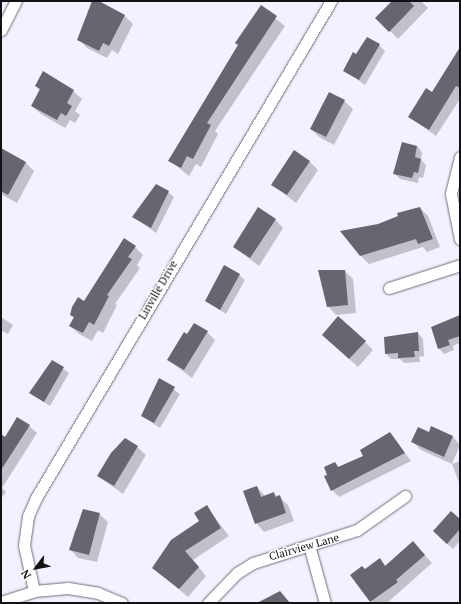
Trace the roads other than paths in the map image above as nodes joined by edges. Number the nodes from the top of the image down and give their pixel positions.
1 (16, 1) edge
2 (331, 1) edge
3 (1, 30) edge
4 (460, 157) edge
5 (460, 239) edge
6 (460, 265) edge
7 (389, 288) dead end
8 (404, 496) dead end
9 (309, 545) junction
10 (34, 591) junction
11 (1, 602) edge
12 (122, 603) edge
13 (208, 603) edge
14 (325, 603) edge

1 - 3 street
2 - 10 street, Linville Drive
4 - 5 street
6 - 7 street
8 - 9 street, Clairview Lane
9 - 13 street, Clairview Lane
9 - 14 street
10 - 11 street
10 - 12 street

